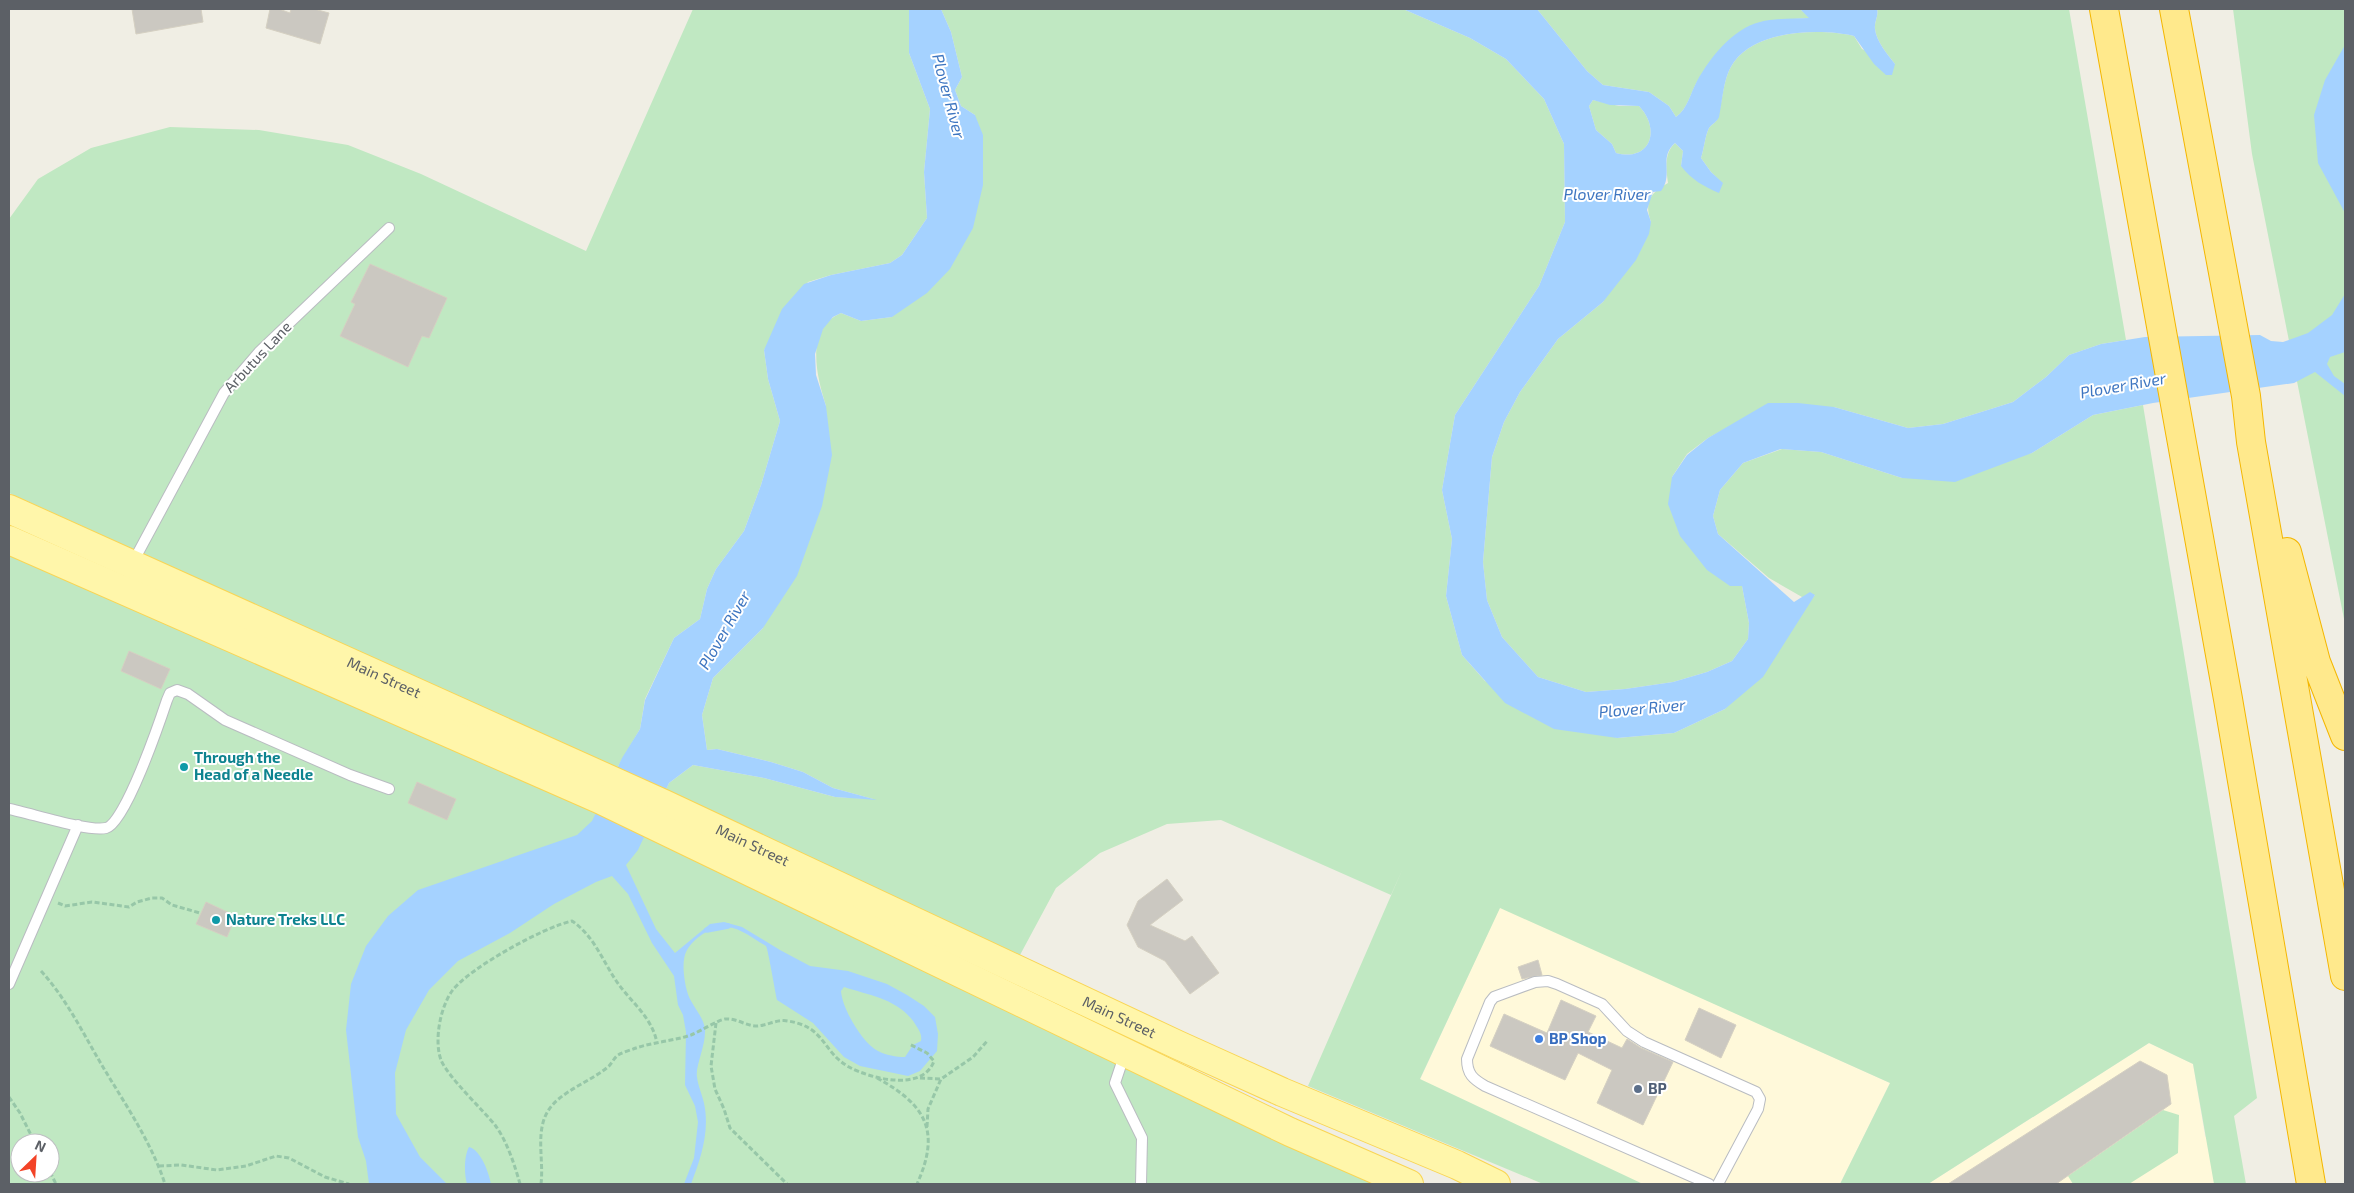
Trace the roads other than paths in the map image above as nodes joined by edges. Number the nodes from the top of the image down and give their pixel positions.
1 (2104, 9) edge
2 (2174, 9) edge
3 (390, 228) dead end
4 (2246, 396) junction
5 (9, 509) edge
6 (9, 540) edge
7 (132, 564) junction
8 (2345, 736) edge
9 (389, 789) dead end
10 (603, 789) junction
11 (9, 809) edge
12 (659, 814) junction
13 (78, 825) junction
14 (2345, 976) edge
15 (9, 984) edge
16 (1125, 1052) junction
17 (1265, 1102) junction
18 (1142, 1184) edge
19 (1409, 1184) edge
20 (1496, 1184) edge
21 (1709, 1184) edge
22 (1718, 1184) edge
23 (2311, 1184) edge

1 - 23 highway
2 - 4 highway
3 - 7 lane, Arbutus Lane
4 - 8 highway
4 - 14 highway
5 - 7 main road, Main Street
6 - 10 main road, Main Street
7 - 10 main road, Main Street
9 - 13 lane
10 - 12 main road, Main Street
11 - 13 lane
12 - 16 main road, Main Street
12 - 17 main road, Main Street
13 - 15 lane
16 - 17 main road, Main Street
16 - 18 lane
17 - 19 main road, Main Street
17 - 20 main road, Main Street
21 - 22 lane

